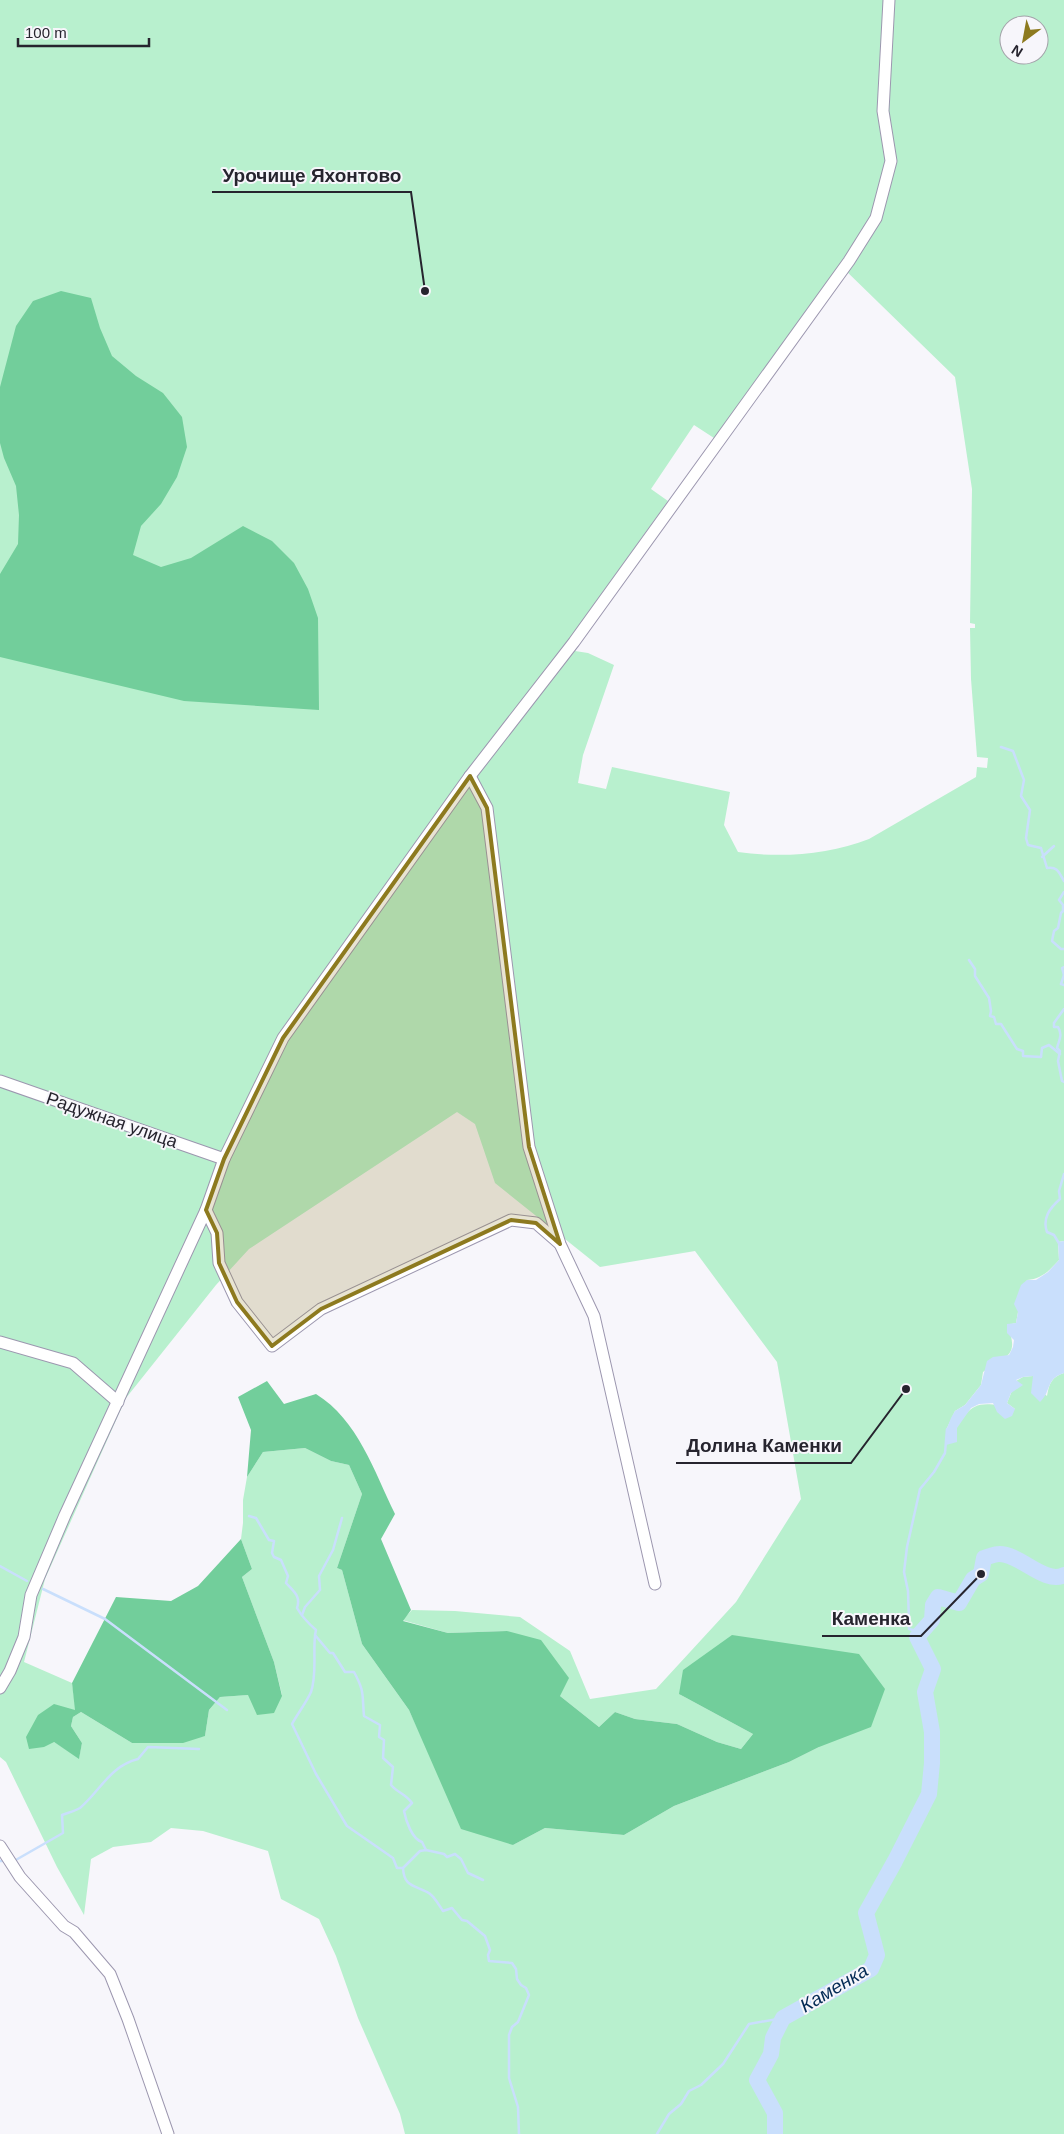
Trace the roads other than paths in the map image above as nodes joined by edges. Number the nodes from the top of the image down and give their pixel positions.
1 (888, 0) edge
2 (470, 776) junction
3 (0, 1081) edge
4 (224, 1159) junction
5 (206, 1210) junction
6 (560, 1244) junction
7 (0, 1342) edge
8 (118, 1402) junction
9 (655, 1584) dead end
10 (0, 1688) edge
11 (0, 1846) edge
12 (168, 2134) edge

1 - 2 street
2 - 4 street
2 - 6 street
3 - 4 street, Радужная улица
4 - 5 street
5 - 6 street
5 - 8 street
6 - 9 street
7 - 8 street
8 - 10 street
11 - 12 street

